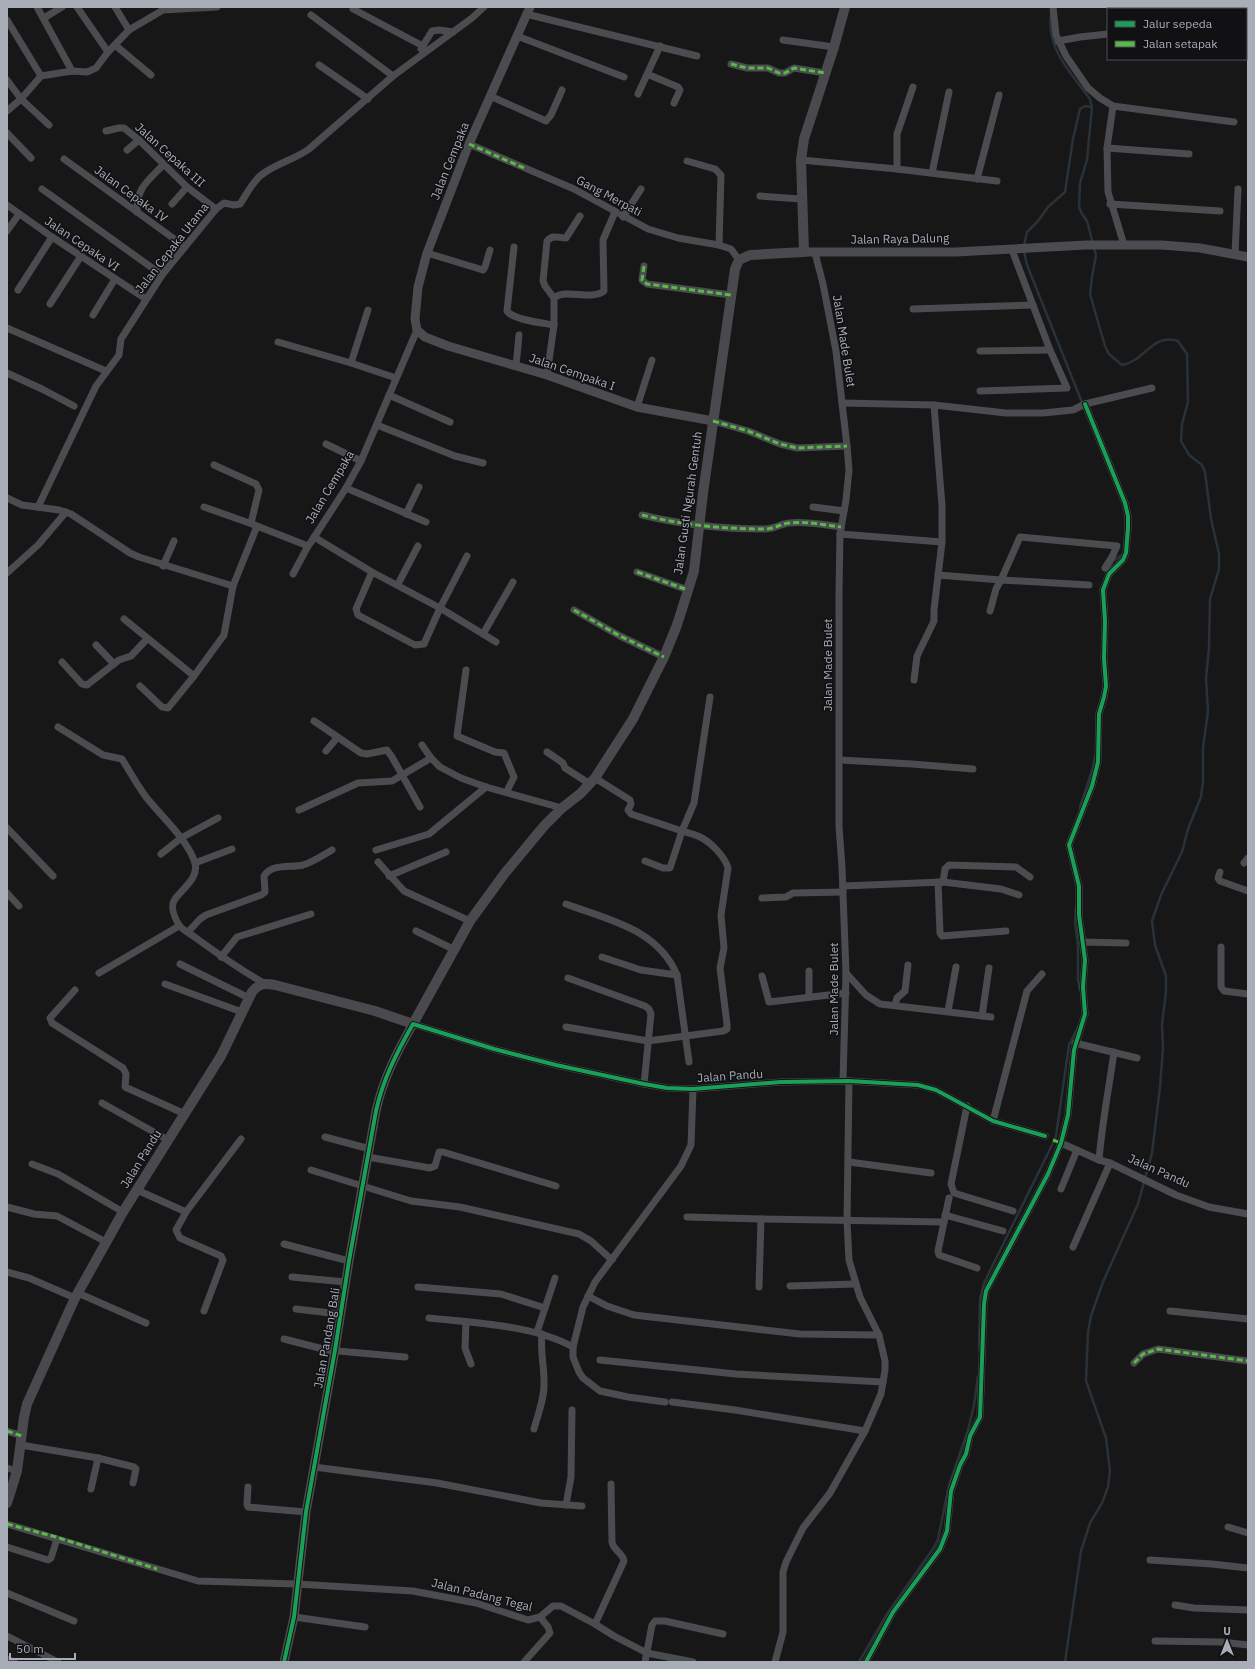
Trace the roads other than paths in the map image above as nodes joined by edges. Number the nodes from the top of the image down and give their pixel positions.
1 (37, 7) edge
2 (62, 7) edge
3 (77, 7) edge
4 (115, 7) edge
5 (217, 7) edge
6 (484, 7) edge
7 (845, 7) edge
8 (1053, 7) edge
9 (353, 8) dead end
10 (162, 9) edge
11 (528, 10) edge
12 (311, 15) dead end
13 (44, 18) junction
14 (7, 20) edge
15 (129, 30) junction
16 (453, 32) junction
17 (1107, 34) edge
18 (517, 36) junction
19 (783, 40) dead end
20 (1058, 41) junction
21 (115, 45) junction
22 (423, 46) junction
23 (660, 46) junction
24 (834, 47) junction
25 (108, 52) junction
26 (697, 56) dead end
27 (417, 58) junction
28 (731, 64) dead end
29 (319, 65) dead end
30 (72, 71) junction
31 (825, 73) junction
32 (647, 74) junction
33 (151, 75) dead end
34 (41, 76) junction
35 (393, 76) junction
36 (624, 77) dead end
37 (7, 80) edge
38 (913, 87) dead end
39 (562, 90) dead end
40 (949, 92) dead end
41 (638, 94) dead end
42 (999, 94) dead end
43 (490, 96) junction
44 (21, 99) junction
45 (368, 99) junction
46 (674, 103) dead end
47 (1113, 106) junction
48 (7, 111) edge
49 (1234, 122) dead end
50 (48, 126) dead end
51 (106, 132) dead end
52 (7, 133) edge
53 (139, 140) junction
54 (469, 144) junction
55 (1107, 148) junction
56 (126, 150) dead end
57 (1189, 154) dead end
58 (30, 158) dead end
59 (64, 159) dead end
60 (801, 160) junction
61 (687, 161) dead end
62 (163, 165) junction
63 (896, 169) junction
64 (932, 173) junction
65 (977, 179) junction
66 (997, 181) dead end
67 (187, 187) junction
68 (42, 189) dead end
69 (641, 189) dead end
70 (1238, 189) dead end
71 (760, 196) dead end
72 (801, 199) junction
73 (172, 204) dead end
74 (1110, 204) junction
75 (7, 205) edge
76 (216, 209) junction
77 (1220, 211) dead end
78 (137, 212) junction
79 (615, 212) junction
80 (19, 214) junction
81 (580, 216) dead end
82 (624, 217) junction
83 (7, 231) edge
84 (52, 237) junction
85 (719, 244) junction
86 (1124, 244) junction
87 (184, 246) junction
88 (514, 247) dead end
89 (490, 250) dead end
90 (1012, 250) junction
91 (804, 252) junction
92 (427, 253) junction
93 (815, 253) junction
94 (1235, 254) junction
95 (81, 256) junction
96 (1248, 257) edge
97 (739, 260) junction
98 (644, 266) dead end
99 (162, 275) junction
100 (115, 279) junction
101 (18, 290) dead end
102 (731, 295) junction
103 (554, 298) junction
104 (146, 299) junction
105 (50, 304) dead end
106 (1033, 305) junction
107 (913, 309) dead end
108 (368, 310) dead end
109 (93, 315) dead end
110 (554, 325) junction
111 (7, 328) edge
112 (417, 330) junction
113 (519, 335) dead end
114 (278, 342) dead end
115 (1050, 350) junction
116 (980, 351) dead end
117 (652, 360) dead end
118 (350, 363) junction
119 (516, 366) junction
120 (106, 371) junction
121 (7, 373) edge
122 (547, 375) junction
123 (396, 378) junction
124 (1152, 388) dead end
125 (980, 391) dead end
126 (389, 395) junction
127 (842, 403) junction
128 (1085, 404) junction
129 (934, 405) junction
130 (74, 406) dead end
131 (637, 407) junction
132 (713, 421) junction
133 (450, 422) dead end
134 (377, 425) junction
135 (326, 444) dead end
136 (847, 446) junction
137 (360, 460) junction
138 (483, 463) dead end
139 (214, 465) dead end
140 (419, 487) dead end
141 (346, 488) junction
142 (7, 498) edge
143 (38, 507) junction
144 (204, 507) dead end
145 (812, 507) dead end
146 (844, 511) junction
147 (66, 512) junction
148 (406, 514) junction
149 (642, 515) dead end
150 (426, 522) dead end
151 (254, 524) junction
152 (699, 526) junction
153 (841, 531) junction
154 (314, 537) junction
155 (174, 541) dead end
156 (942, 542) junction
157 (308, 546) junction
158 (418, 546) dead end
159 (467, 556) dead end
160 (163, 566) junction
161 (1105, 568) dead end
162 (372, 572) junction
163 (638, 572) dead end
164 (7, 573) edge
165 (293, 574) dead end
166 (938, 575) junction
167 (1001, 580) junction
168 (513, 582) dead end
169 (398, 584) junction
170 (1089, 585) dead end
171 (233, 586) junction
172 (688, 590) junction
173 (440, 608) junction
174 (574, 610) dead end
175 (990, 611) dead end
176 (124, 619) dead end
177 (483, 634) junction
178 (147, 639) junction
179 (496, 642) dead end
180 (96, 645) dead end
181 (664, 657) junction
182 (62, 662) dead end
183 (114, 664) junction
184 (466, 670) dead end
185 (192, 674) junction
186 (914, 680) dead end
187 (140, 686) dead end
188 (710, 697) dead end
189 (314, 721) dead end
190 (58, 727) dead end
191 (337, 738) junction
192 (422, 745) dead end
193 (326, 752) dead end
194 (548, 752) dead end
195 (431, 758) junction
196 (840, 760) junction
197 (973, 769) dead end
198 (402, 775) junction
199 (593, 781) junction
200 (486, 787) junction
201 (506, 791) junction
202 (420, 807) dead end
203 (562, 808) junction
204 (299, 810) dead end
205 (218, 818) dead end
206 (7, 820) edge
207 (7, 828) edge
208 (682, 831) junction
209 (181, 838) junction
210 (232, 849) dead end
211 (332, 850) dead end
212 (376, 850) dead end
213 (446, 852) dead end
214 (161, 854) dead end
215 (645, 861) dead end
216 (378, 862) dead end
217 (195, 864) junction
218 (1220, 872) dead end
219 (53, 876) dead end
220 (389, 876) junction
221 (1030, 877) dead end
222 (940, 882) junction
223 (843, 889) junction
224 (1248, 891) edge
225 (7, 893) edge
226 (1019, 895) dead end
227 (762, 898) dead end
228 (566, 904) dead end
229 (19, 906) dead end
230 (311, 914) dead end
231 (470, 921) junction
232 (180, 926) junction
233 (416, 931) dead end
234 (1006, 931) dead end
235 (188, 932) junction
236 (1083, 942) junction
237 (1126, 943) dead end
238 (1221, 948) dead end
239 (453, 949) junction
240 (602, 956) dead end
241 (221, 957) junction
242 (180, 964) dead end
243 (908, 965) dead end
244 (956, 967) dead end
245 (989, 968) dead end
246 (809, 971) dead end
247 (99, 973) dead end
248 (846, 974) junction
249 (1042, 974) dead end
250 (677, 975) junction
251 (762, 976) dead end
252 (568, 978) dead end
253 (264, 983) junction
254 (165, 984) dead end
255 (75, 990) dead end
256 (846, 993) junction
257 (1248, 994) edge
258 (809, 997) junction
259 (249, 998) junction
260 (895, 1005) junction
261 (242, 1012) junction
262 (948, 1012) junction
263 (982, 1016) junction
264 (991, 1018) dead end
265 (414, 1022) junction
266 (566, 1027) dead end
267 (686, 1037) junction
268 (648, 1041) junction
269 (1075, 1042) junction
270 (1114, 1052) junction
271 (1136, 1058) dead end
272 (689, 1062) dead end
273 (846, 1081) junction
274 (644, 1084) junction
275 (693, 1089) junction
276 (102, 1103) dead end
277 (967, 1106) junction
278 (185, 1114) junction
279 (993, 1122) junction
280 (1045, 1136) dead end
281 (325, 1137) dead end
282 (241, 1139) dead end
283 (168, 1140) junction
284 (1061, 1144) junction
285 (1077, 1150) junction
286 (369, 1153) junction
287 (1099, 1160) junction
288 (849, 1162) junction
289 (1110, 1163) junction
290 (32, 1164) dead end
291 (311, 1170) dead end
292 (931, 1173) dead end
293 (363, 1186) junction
294 (556, 1186) dead end
295 (1061, 1189) dead end
296 (137, 1190) junction
297 (949, 1198) dead end
298 (7, 1207) edge
299 (1013, 1211) dead end
300 (123, 1212) junction
301 (186, 1212) junction
302 (1248, 1214) edge
303 (687, 1216) dead end
304 (945, 1218) junction
305 (761, 1219) junction
306 (847, 1221) junction
307 (1003, 1232) dead end
308 (106, 1242) junction
309 (284, 1244) dead end
310 (1073, 1247) dead end
311 (612, 1260) junction
312 (349, 1261) junction
313 (977, 1268) dead end
314 (7, 1272) edge
315 (292, 1277) dead end
316 (555, 1278) dead end
317 (346, 1282) junction
318 (855, 1284) junction
319 (790, 1286) dead end
320 (418, 1287) dead end
321 (759, 1287) dead end
322 (76, 1296) junction
323 (588, 1296) junction
324 (545, 1308) junction
325 (296, 1309) dead end
326 (204, 1311) dead end
327 (1170, 1311) dead end
328 (340, 1314) junction
329 (429, 1318) dead end
330 (1248, 1319) edge
331 (466, 1322) junction
332 (146, 1323) dead end
333 (540, 1333) junction
334 (879, 1335) junction
335 (284, 1339) dead end
336 (573, 1347) junction
337 (335, 1350) junction
338 (405, 1357) dead end
339 (600, 1360) dead end
340 (1248, 1361) edge
341 (1134, 1363) dead end
342 (471, 1364) dead end
343 (883, 1382) junction
344 (572, 1410) dead end
345 (534, 1430) dead end
346 (7, 1431) edge
347 (865, 1431) junction
348 (21, 1441) junction
349 (98, 1458) junction
350 (314, 1467) junction
351 (12, 1469) edge
352 (133, 1483) dead end
353 (611, 1484) dead end
354 (248, 1487) dead end
355 (91, 1489) dead end
356 (7, 1503) edge
357 (566, 1505) junction
358 (582, 1506) dead end
359 (306, 1512) junction
360 (7, 1524) edge
361 (1228, 1527) dead end
362 (1248, 1533) edge
363 (56, 1542) dead end
364 (7, 1547) edge
365 (1150, 1560) dead end
366 (1248, 1568) edge
367 (297, 1584) junction
368 (7, 1593) edge
369 (1175, 1605) dead end
370 (1248, 1610) edge
371 (294, 1617) junction
372 (540, 1618) junction
373 (74, 1621) dead end
374 (595, 1624) junction
375 (365, 1627) dead end
376 (723, 1634) dead end
377 (7, 1636) edge
378 (1155, 1641) dead end
379 (1248, 1645) edge
380 (648, 1653) junction
381 (7, 1659) edge
382 (14, 1662) edge
383 (58, 1662) edge
384 (284, 1662) edge
385 (524, 1662) edge
386 (645, 1662) edge
387 (693, 1662) edge
388 (775, 1662) edge
389 (866, 1662) edge

1 - 13 street
2 - 13 street
3 - 25 street
4 - 15 street
5 - 10 street
6 - 16 street, Jalan Cepaka Utama
7 - 24 main road
8 - 20 street
9 - 22 street
10 - 15 street
11 - 18 street, Jalan Cempaka
11 - 23 street
12 - 35 street
13 - 30 street
14 - 34 street
15 - 21 street
16 - 22 street, Jalan Cepaka Utama
16 - 27 street, Jalan Cepaka Utama
17 - 20 street
18 - 36 street
18 - 43 street, Jalan Cempaka
19 - 24 street
20 - 47 street
21 - 25 street
21 - 33 street
22 - 27 street, Jalan Cepaka Utama
23 - 26 street
23 - 32 street
24 - 31 main road
25 - 30 street
27 - 35 street, Jalan Cepaka Utama
28 - 31 street
29 - 45 street
30 - 34 street
31 - 60 main road
32 - 41 street
32 - 46 street
34 - 44 street
35 - 45 street, Jalan Cepaka Utama
37 - 44 street
38 - 63 street
39 - 43 street
40 - 64 street
42 - 65 street
43 - 54 street, Jalan Cempaka
44 - 48 street
44 - 50 street
45 - 76 street, Jalan Cepaka Utama
47 - 49 street
47 - 55 street
51 - 53 street, Jalan Cepaka III
52 - 58 street
53 - 56 street
53 - 62 street, Jalan Cepaka III
54 - 79 street, Gang Merpati
54 - 92 street, Jalan Cempaka
55 - 57 street
55 - 74 street
59 - 78 street, Jalan Cepaka IV
60 - 63 street
60 - 72 main road
61 - 85 street
62 - 67 street, Jalan Cepaka III
62 - 78 street
63 - 64 street
64 - 65 street
65 - 66 street
67 - 73 street
67 - 76 street, Jalan Cepaka III
68 - 99 street
69 - 82 street
70 - 94 street
71 - 72 street
72 - 91 main road
74 - 77 street
74 - 86 street
75 - 80 street, Jalan Cepaka VI
76 - 87 street, Jalan Cepaka Utama
78 - 87 street, Jalan Cepaka IV
79 - 82 street, Gang Merpati
79 - 103 street
80 - 83 street
80 - 84 street, Jalan Cepaka VI
81 - 103 street
82 - 85 street, Gang Merpati
84 - 95 street, Jalan Cepaka VI
84 - 101 street
85 - 97 street, Gang Merpati
86 - 90 street, Jalan Raya Dalung
86 - 94 street, Jalan Raya Dalung
87 - 99 street, Jalan Cepaka Utama
88 - 110 street
89 - 92 street
90 - 93 street, Jalan Raya Dalung
90 - 106 street
91 - 93 street, Jalan Raya Dalung
91 - 97 main road
92 - 112 street, Jalan Cempaka
93 - 127 street, Jalan Made Bulet
94 - 96 street, Jalan Raya Dalung
95 - 100 street, Jalan Cepaka VI
95 - 105 street
97 - 102 main road, Jalan Gusti Ngurah Gentuh
98 - 102 street
99 - 104 street, Jalan Cepaka Utama
100 - 104 street, Jalan Cepaka VI
100 - 109 street
102 - 132 main road, Jalan Gusti Ngurah Gentuh
103 - 110 street
104 - 120 street, Jalan Cepaka Utama
106 - 107 street
106 - 115 street
108 - 118 street
110 - 122 street
111 - 120 street
112 - 119 street, Jalan Cempaka I
112 - 123 street, Jalan Cempaka
113 - 119 street
114 - 118 street
115 - 116 street
115 - 125 street
117 - 131 street
118 - 123 street
119 - 122 street, Jalan Cempaka I
120 - 143 street, Jalan Cepaka Utama
121 - 130 street
122 - 131 street, Jalan Cempaka I
123 - 126 street, Jalan Cempaka
124 - 128 street
126 - 133 street
126 - 134 street, Jalan Cempaka
127 - 129 street
127 - 136 street, Jalan Made Bulet
128 - 129 street
128 - 236 street
129 - 156 street
131 - 132 street, Jalan Cempaka I
132 - 136 street
132 - 152 main road, Jalan Gusti Ngurah Gentuh
134 - 137 street, Jalan Cempaka
134 - 138 street
135 - 137 street
136 - 146 street, Jalan Made Bulet
137 - 141 street, Jalan Cempaka
139 - 151 street
140 - 148 street
141 - 148 street
141 - 154 street, Jalan Cempaka
142 - 143 street
143 - 147 street
144 - 151 street
145 - 146 street
146 - 153 street, Jalan Made Bulet
147 - 160 street
147 - 164 street
148 - 150 street
149 - 152 street
151 - 157 street
151 - 171 street
152 - 153 street
152 - 172 main road, Jalan Gusti Ngurah Gentuh
153 - 156 street
153 - 196 street, Jalan Made Bulet
154 - 157 street, Jalan Cempaka
154 - 162 street
155 - 160 street
156 - 166 street
157 - 165 street, Jalan Cempaka
158 - 169 street
159 - 173 street
160 - 171 street
161 - 167 street
162 - 169 street
162 - 173 street
163 - 172 street
166 - 167 street
166 - 186 street
167 - 170 street
167 - 175 street
168 - 177 street
169 - 173 street
171 - 185 street
172 - 181 main road, Jalan Gusti Ngurah Gentuh
173 - 177 street
174 - 181 street
176 - 178 street
177 - 179 street
178 - 183 street
178 - 185 street
180 - 183 street
181 - 199 main road, Jalan Gusti Ngurah Gentuh
182 - 183 street
184 - 201 street
185 - 187 street
188 - 208 street
189 - 191 street
190 - 209 street
191 - 193 street
191 - 198 street
192 - 195 street
194 - 199 street
195 - 198 street
195 - 200 street
196 - 197 street
196 - 223 street, Jalan Made Bulet
198 - 202 street
198 - 204 street
199 - 203 main road, Jalan Gusti Ngurah Gentuh
199 - 208 street
200 - 201 street
200 - 212 street
201 - 203 street
203 - 231 main road, Jalan Gusti Ngurah Gentuh
205 - 209 street
206 - 207 street
207 - 219 street
208 - 215 street
208 - 267 street
209 - 214 street
209 - 217 street
210 - 217 street
211 - 235 street
213 - 220 street
216 - 220 street
217 - 232 street
218 - 224 street
220 - 231 street
221 - 222 street
222 - 223 street
222 - 226 street
222 - 234 street
223 - 227 street
223 - 248 street, Jalan Made Bulet
225 - 229 street
228 - 250 street
230 - 241 street
231 - 239 main road, Jalan Gusti Ngurah Gentuh
232 - 235 street
232 - 247 street
233 - 239 street
235 - 241 street
236 - 237 street
236 - 269 street
238 - 257 street
239 - 265 main road, Jalan Gusti Ngurah Gentuh
240 - 250 street
241 - 253 street
242 - 259 street
243 - 260 street
244 - 262 street
245 - 263 street
246 - 258 street
248 - 256 street, Jalan Made Bulet
248 - 260 street
249 - 279 street
250 - 267 street
251 - 258 street
252 - 268 street
253 - 259 main road, Jalan Pandu
253 - 265 main road, Jalan Pandu
254 - 261 street
255 - 278 street
256 - 258 street
256 - 273 street, Jalan Made Bulet
259 - 261 main road, Jalan Pandu
260 - 262 street
261 - 278 main road, Jalan Pandu
262 - 263 street
263 - 264 street
265 - 274 street, Jalan Pandu
265 - 286 street, Jalan Pandang Bali
266 - 268 street
267 - 268 street
267 - 272 street
268 - 274 street
269 - 270 street
269 - 284 street
270 - 271 street
270 - 287 street
273 - 275 street, Jalan Pandu
273 - 277 street, Jalan Pandu
273 - 288 street, Jalan Made Bulet
274 - 275 street, Jalan Pandu
275 - 311 street
276 - 283 street
277 - 279 street, Jalan Pandu
277 - 299 street
278 - 283 main road, Jalan Pandu
279 - 280 street, Jalan Pandu
281 - 286 street
282 - 301 street
283 - 296 main road, Jalan Pandu
284 - 285 street, Jalan Pandu
284 - 389 street
285 - 287 street, Jalan Pandu
285 - 295 street
286 - 293 street, Jalan Pandang Bali
286 - 294 street
287 - 289 street, Jalan Pandu
288 - 292 street
288 - 306 street, Jalan Made Bulet
289 - 302 street, Jalan Pandu
289 - 310 street
290 - 300 street
291 - 293 street
293 - 311 street
293 - 312 street, Jalan Pandang Bali
296 - 300 main road, Jalan Pandu
296 - 301 street
297 - 304 street
298 - 308 street
300 - 308 main road, Jalan Pandu
301 - 326 street
303 - 305 street
304 - 306 street
304 - 307 street
304 - 313 street
305 - 306 street
305 - 321 street
306 - 318 street, Jalan Made Bulet
308 - 322 main road, Jalan Pandu
309 - 312 street
311 - 323 street
312 - 317 street, Jalan Pandang Bali
314 - 322 street
315 - 317 street
316 - 324 street
317 - 328 street, Jalan Pandang Bali
318 - 319 street
318 - 334 street, Jalan Made Bulet
320 - 324 street
322 - 332 street
322 - 348 main road, Jalan Pandu
323 - 334 street
323 - 336 street
324 - 333 street
325 - 328 street
327 - 330 street
328 - 337 street, Jalan Pandang Bali
329 - 331 street
331 - 333 street
331 - 342 street
333 - 336 street
333 - 345 street
334 - 343 street, Jalan Made Bulet
335 - 337 street
336 - 347 street
337 - 338 street
337 - 350 street, Jalan Pandang Bali
339 - 343 street
340 - 341 street
343 - 347 street, Jalan Made Bulet
344 - 357 street
346 - 348 street
347 - 388 street, Jalan Made Bulet
348 - 349 street
348 - 351 main road, Jalan Pandu
349 - 352 street
349 - 355 street
350 - 357 street
350 - 359 street, Jalan Pandang Bali
351 - 356 main road, Jalan Pandu
353 - 374 street
354 - 359 street
357 - 358 street
359 - 367 street, Jalan Pandang Bali
360 - 367 street, Jalan Padang Tegal
361 - 362 street
363 - 364 street
365 - 366 street
367 - 371 street, Jalan Pandang Bali
367 - 372 street, Jalan Padang Tegal
368 - 373 street
369 - 370 street
371 - 375 street
371 - 384 street, Jalan Pandang Bali
372 - 374 street, Jalan Padang Tegal
372 - 385 street
374 - 380 street, Jalan Padang Tegal
376 - 380 street
377 - 383 street
378 - 379 street
380 - 386 street
380 - 387 street, Jalan Padang Tegal
381 - 382 street

